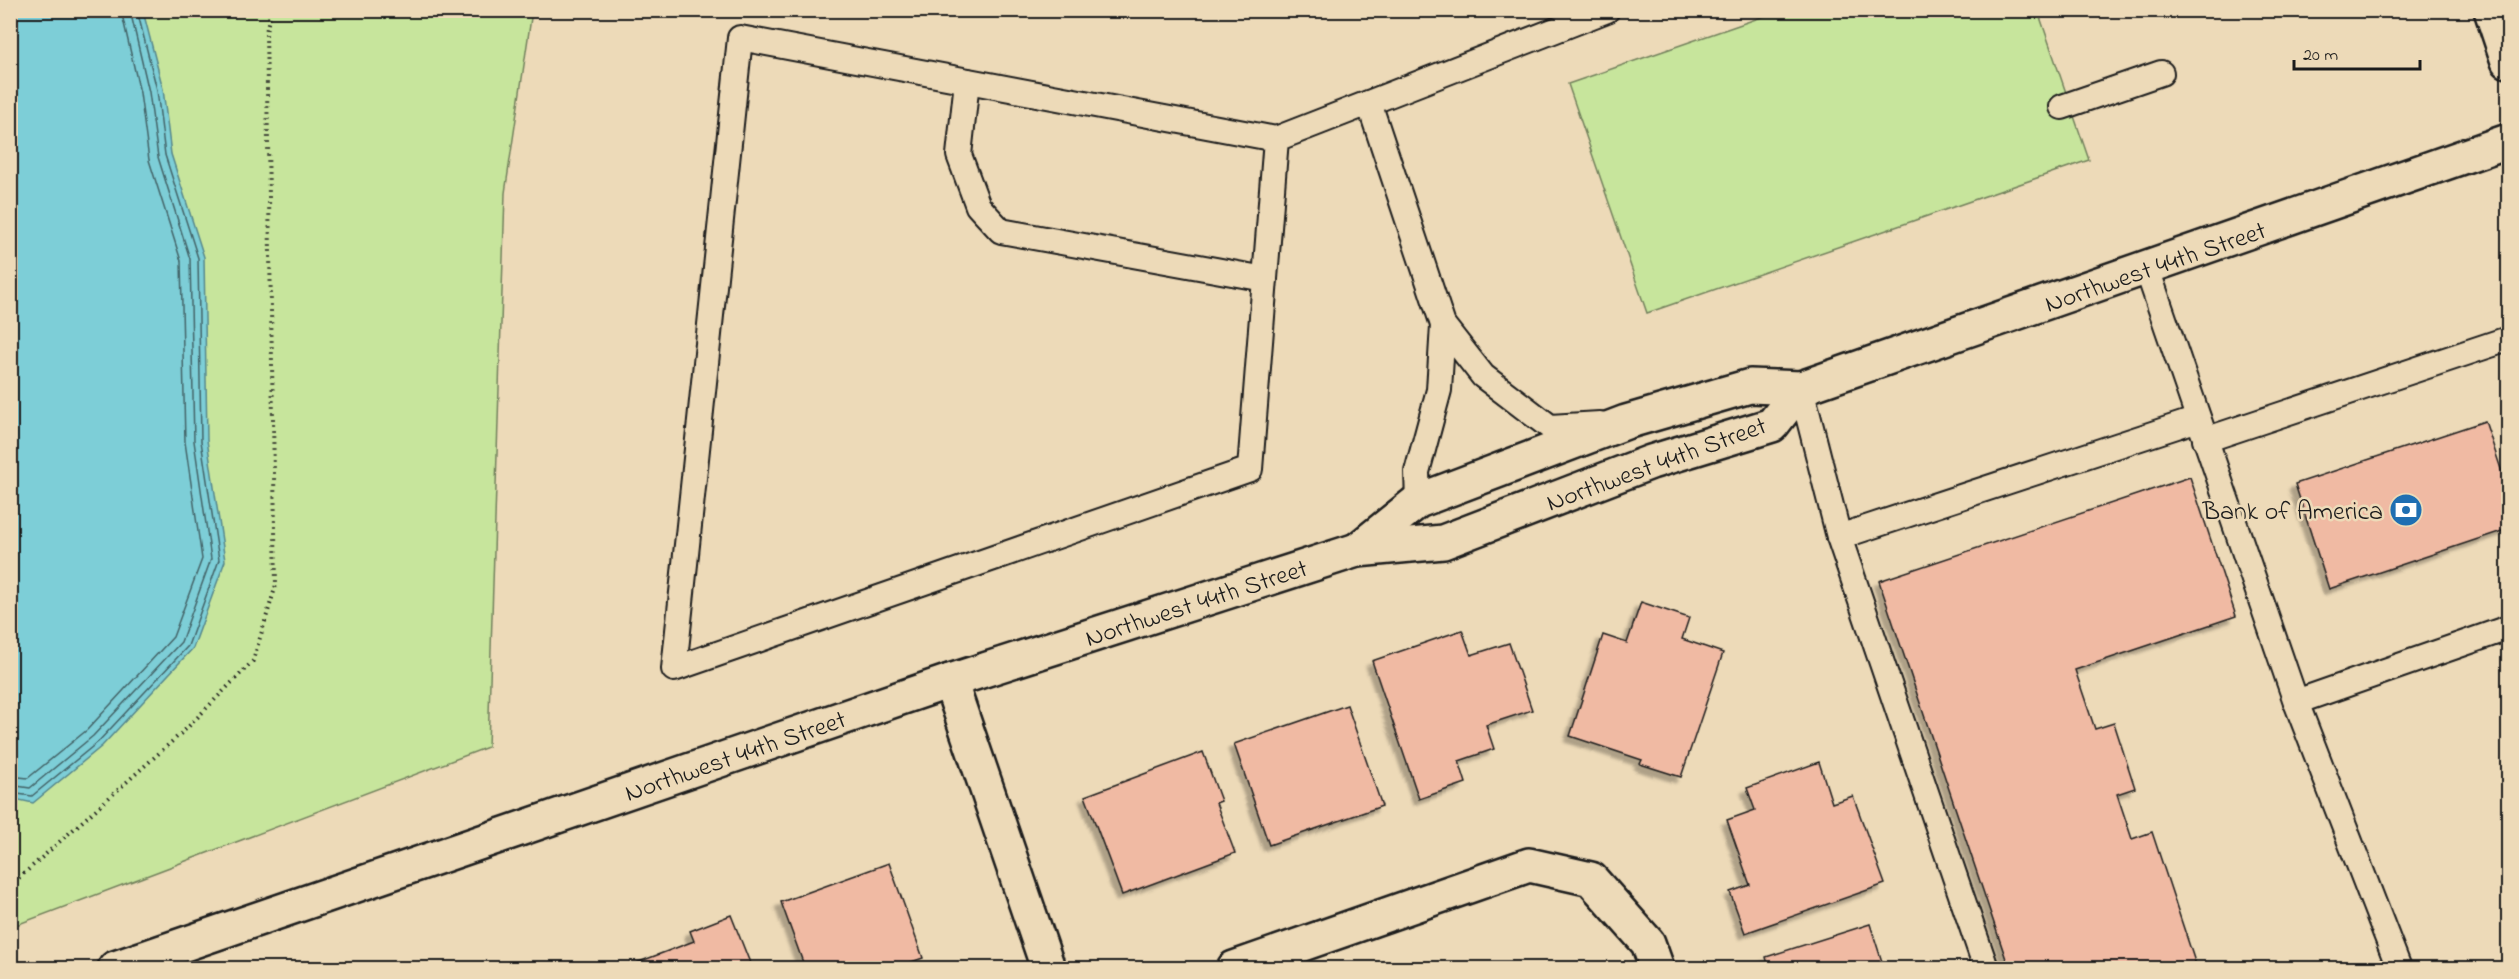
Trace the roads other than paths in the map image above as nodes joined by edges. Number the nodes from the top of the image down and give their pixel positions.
1 (1607, 10) edge
2 (2491, 10) edge
3 (2508, 61) edge
4 (2161, 74) dead end
5 (967, 81) junction
6 (1369, 103) junction
7 (2062, 107) dead end
8 (1276, 139) junction
9 (2508, 141) edge
10 (2147, 269) junction
11 (1265, 279) junction
12 (1443, 325) junction
13 (2508, 339) edge
14 (1801, 388) junction
15 (1626, 422) junction
16 (2202, 430) junction
17 (1418, 501) junction
18 (1839, 537) junction
19 (1358, 550) junction
20 (2508, 628) edge
21 (950, 681) junction
22 (2295, 702) junction
23 (115, 969) edge
24 (1048, 969) edge
25 (1234, 969) edge
26 (1657, 969) edge
27 (1986, 969) edge
28 (2399, 969) edge

1 - 6 lane
2 - 3 street
4 - 7 lane
5 - 8 lane
5 - 11 lane
5 - 11 lane
6 - 8 lane
6 - 12 lane
8 - 11 lane
9 - 10 street, Northwest 44th Street
10 - 14 street, Northwest 44th Street
10 - 16 lane
12 - 15 lane
12 - 17 lane
13 - 16 lane
14 - 15 street, Northwest 44th Street
14 - 18 lane
14 - 19 street, Northwest 44th Street
15 - 17 street, Northwest 44th Street
16 - 18 lane
16 - 22 lane
17 - 19 street, Northwest 44th Street
18 - 27 lane
19 - 21 street, Northwest 44th Street
20 - 22 lane
21 - 23 street, Northwest 44th Street
21 - 24 street
22 - 28 lane
25 - 26 street

